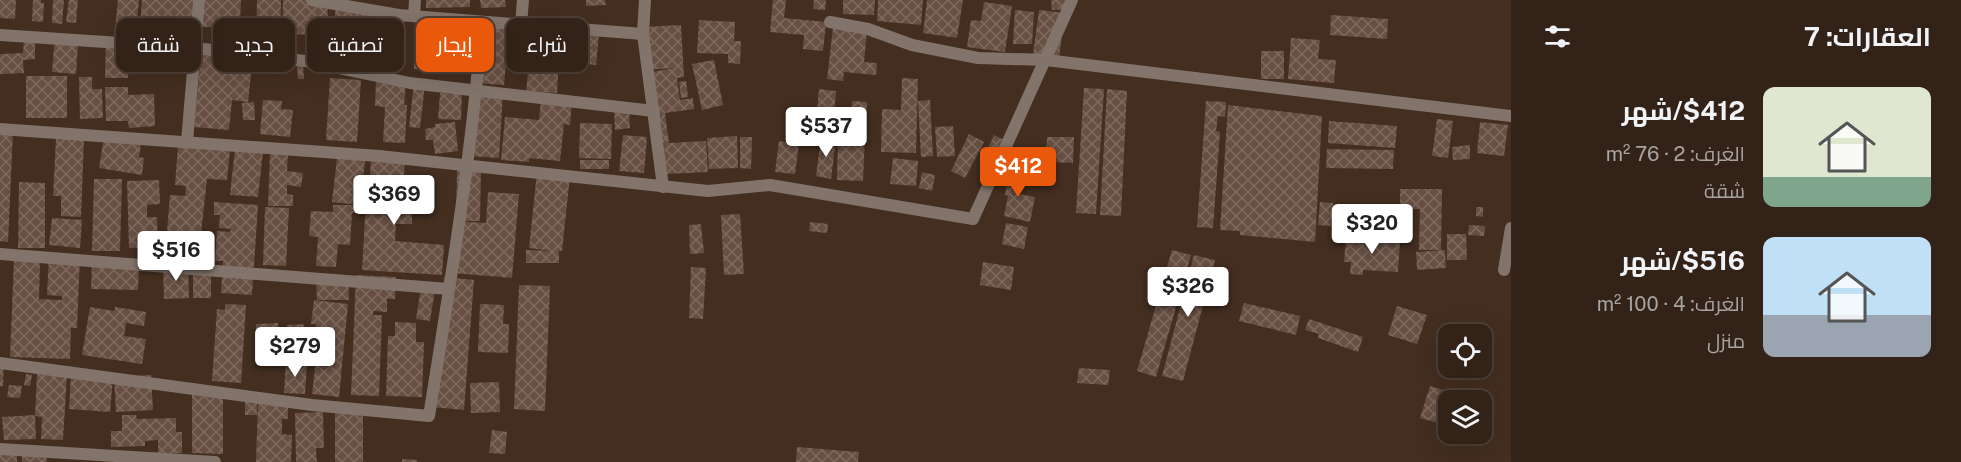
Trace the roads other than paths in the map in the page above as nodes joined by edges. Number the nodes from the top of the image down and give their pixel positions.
1 (199, 0) edge
2 (312, 0) edge
3 (415, 0) edge
4 (523, 0) edge
5 (645, 0) edge
6 (1072, 0) edge
7 (414, 16) junction
8 (198, 18) edge
9 (437, 18) edge
10 (522, 18) edge
11 (830, 22) dead end
12 (588, 30) edge
13 (644, 34) junction
14 (0, 35) edge
15 (116, 43) edge
16 (201, 49) edge
17 (1046, 60) junction
18 (193, 72) edge
19 (478, 72) edge
20 (477, 90) junction
21 (654, 111) junction
22 (1511, 116) edge
23 (0, 129) edge
24 (187, 142) junction
25 (467, 165) junction
26 (663, 187) junction
27 (1511, 228) edge
28 (0, 254) edge
29 (1504, 270) dead end
30 (449, 289) junction
31 (0, 363) edge
32 (0, 449) edge
33 (215, 462) edge

1 - 8 street
2 - 7 street
3 - 7 street
4 - 10 street
5 - 13 street
6 - 17 street
7 - 9 street
11 - 17 street
12 - 13 street
13 - 21 street
14 - 15 street
16 - 20 street
17 - 22 street
17 - 26 street
18 - 24 street
19 - 20 street
20 - 21 street
20 - 25 street
21 - 26 street
23 - 24 street
24 - 25 street
25 - 26 street
25 - 30 street
27 - 29 street
28 - 30 street
30 - 31 street
32 - 33 street

